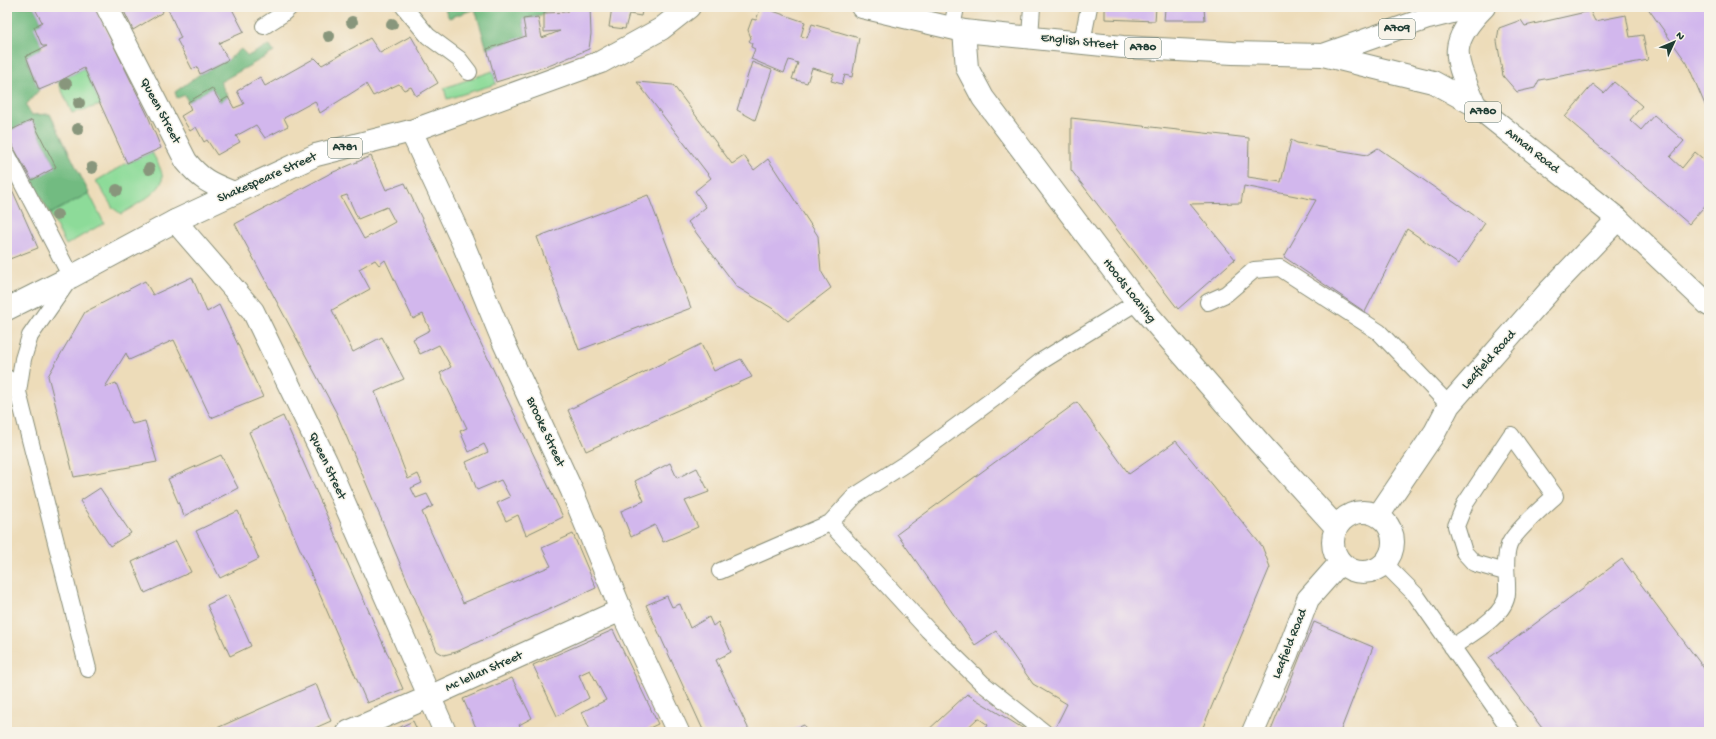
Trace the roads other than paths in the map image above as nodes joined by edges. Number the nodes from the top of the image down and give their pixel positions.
1 (107, 7) edge
2 (290, 7) edge
3 (404, 7) edge
4 (862, 7) edge
5 (1032, 7) edge
6 (1089, 7) edge
7 (1472, 7) edge
8 (1484, 7) edge
9 (688, 8) edge
10 (957, 22) edge
11 (264, 26) dead end
12 (1030, 37) junction
13 (1082, 42) junction
14 (1323, 55) junction
15 (469, 72) dead end
16 (1475, 105) junction
17 (411, 131) junction
18 (7, 154) edge
19 (234, 192) junction
20 (1618, 219) junction
21 (175, 221) junction
22 (71, 277) junction
23 (1136, 302) junction
24 (1208, 302) dead end
25 (1709, 305) edge
26 (7, 309) edge
27 (7, 378) edge
28 (18, 392) junction
29 (1449, 405) junction
30 (1378, 516) junction
31 (830, 523) junction
32 (1336, 527) junction
33 (1340, 563) junction
34 (1385, 564) junction
35 (720, 571) dead end
36 (1505, 572) junction
37 (621, 610) junction
38 (1452, 647) junction
39 (88, 669) dead end
40 (429, 697) junction
41 (348, 732) edge
42 (445, 732) edge
43 (678, 732) edge
44 (1044, 732) edge
45 (1253, 732) edge
46 (1512, 732) edge

1 - 19 street, Queen Street
2 - 11 lane
3 - 15 lane
4 - 10 street, English Street / A780
5 - 12 lane
6 - 13 lane
7 - 14 street, A709
8 - 16 street
9 - 17 street, Shakespeare Street / A781
10 - 12 street, English Street / A780
10 - 23 street, Hoods Loaning
12 - 13 street, English Street / A780
13 - 14 street, English Street / A780
14 - 16 street, Annan Road / A780
16 - 20 street, Annan Road / A780
17 - 19 street, Shakespeare Street / A781
17 - 37 street, Brooke Street
18 - 22 lane
19 - 21 street, Shakespeare Street / A781
20 - 25 street, Annan Road / A780
20 - 29 street, Leafield Road
21 - 22 street, Shakespeare Street / A781
21 - 40 street, Queen Street
22 - 26 street, Shakespeare Street / A781
22 - 28 lane
23 - 31 lane
23 - 32 street, Hoods Loaning
24 - 29 lane
27 - 28 lane
28 - 39 lane
29 - 30 street, Leafield Road
30 - 32 street
30 - 34 street
31 - 35 lane
31 - 44 lane
32 - 33 street
33 - 34 street
33 - 45 street, Leafield Road
34 - 38 lane
36 - 36 lane
36 - 38 lane
37 - 40 street, Mc lellan Street
37 - 43 street, Brooke Street
38 - 46 lane
40 - 41 street, Mc lellan Street
40 - 42 street, Queen Street

